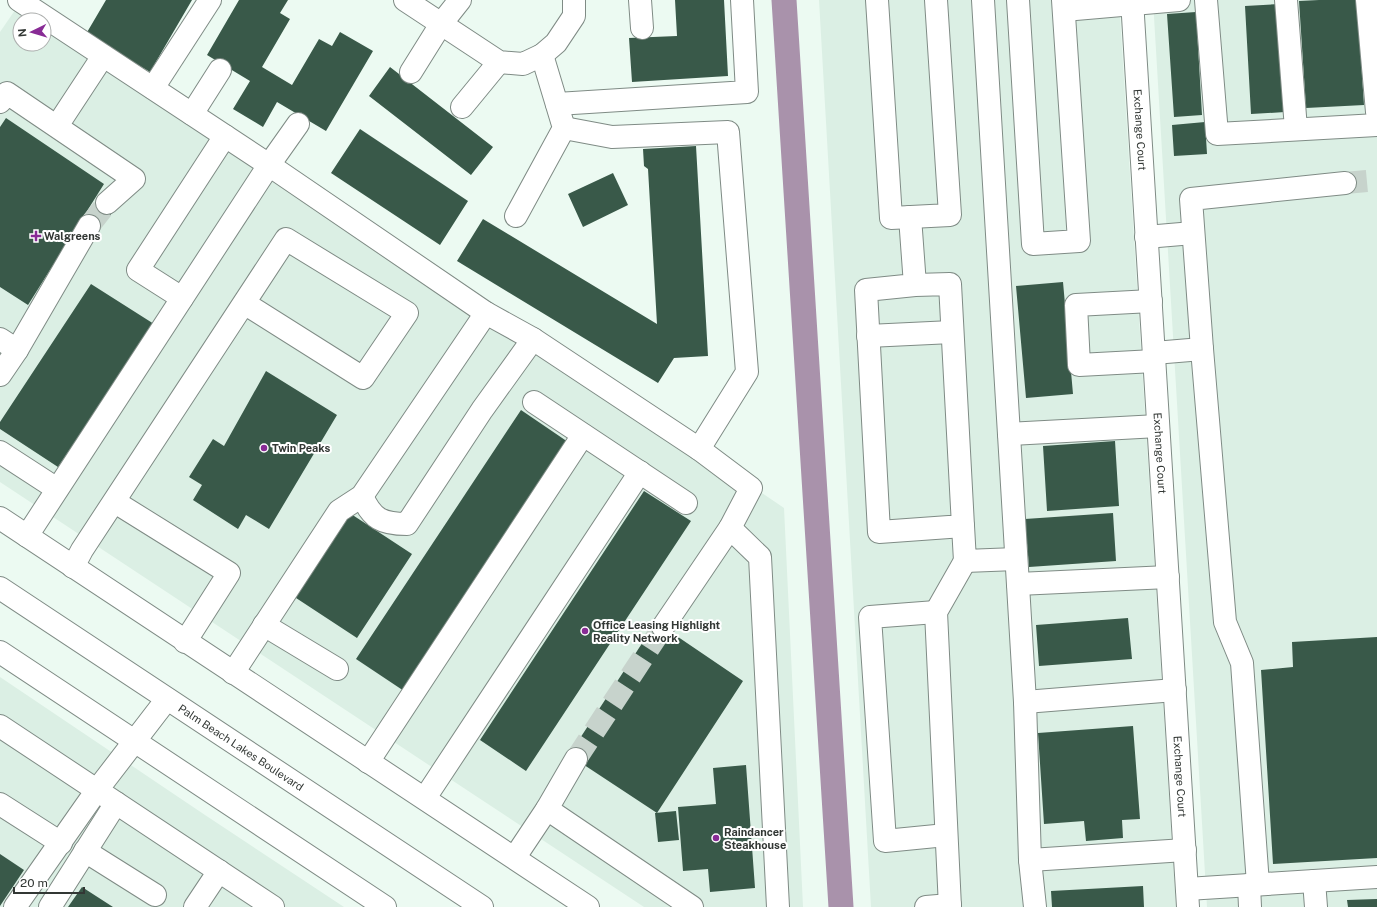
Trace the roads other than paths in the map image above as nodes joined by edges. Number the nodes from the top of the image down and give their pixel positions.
1 (19, 0) edge
2 (210, 0) edge
3 (405, 0) edge
4 (460, 0) edge
5 (574, 0) edge
6 (640, 0) edge
7 (742, 0) edge
8 (877, 0) edge
9 (936, 0) edge
10 (983, 0) edge
11 (1018, 0) edge
12 (1179, 0) edge
13 (1206, 0) edge
14 (1286, 0) edge
15 (1367, 0) edge
16 (1132, 2) edge
17 (1064, 5) edge
18 (46, 7) edge
19 (441, 24) junction
20 (642, 28) dead end
21 (104, 56) junction
22 (532, 59) junction
23 (499, 62) junction
24 (220, 70) dead end
25 (411, 72) dead end
26 (153, 88) junction
27 (2, 95) edge
28 (557, 104) junction
29 (462, 107) dead end
30 (1377, 112) edge
31 (192, 114) junction
32 (298, 124) dead end
33 (1377, 124) edge
34 (57, 126) junction
35 (564, 128) junction
36 (1296, 129) junction
37 (225, 136) junction
38 (269, 165) junction
39 (1345, 183) tunnel mouth
40 (107, 203) tunnel mouth
41 (516, 216) dead end
42 (910, 217) junction
43 (89, 226) tunnel mouth
44 (1193, 233) junction
45 (1146, 237) junction
46 (915, 285) junction
47 (182, 298) junction
48 (1150, 301) junction
49 (244, 303) junction
50 (486, 313) junction
51 (952, 332) junction
52 (868, 336) junction
53 (533, 339) junction
54 (9, 344) edge
55 (1202, 349) junction
56 (1154, 357) junction
57 (0, 375) edge
58 (534, 402) dead end
59 (1158, 426) junction
60 (1009, 434) junction
61 (583, 435) junction
62 (699, 449) junction
63 (0, 452) edge
64 (640, 472) junction
65 (57, 489) junction
66 (362, 496) junction
67 (115, 502) junction
68 (686, 503) dead end
69 (0, 518) edge
70 (963, 526) junction
71 (730, 528) junction
72 (27, 536) junction
73 (1016, 559) junction
74 (965, 562) junction
75 (73, 568) junction
76 (1168, 577) junction
77 (1018, 584) junction
78 (0, 588) edge
79 (936, 612) junction
80 (264, 625) junction
81 (662, 627) tunnel mouth
82 (186, 642) junction
83 (0, 652) edge
84 (337, 669) dead end
85 (233, 674) junction
86 (1175, 690) junction
87 (167, 699) junction
88 (1025, 702) junction
89 (0, 726) edge
90 (135, 741) junction
91 (576, 759) tunnel mouth
92 (368, 762) junction
93 (97, 790) junction
94 (425, 798) junction
95 (116, 803) junction
96 (0, 804) edge
97 (547, 809) junction
98 (946, 835) junction
99 (60, 843) junction
100 (1185, 850) junction
101 (85, 851) junction
102 (515, 857) junction
103 (1030, 860) junction
104 (219, 871) junction
105 (1377, 877) edge
106 (1314, 881) junction
107 (1253, 885) junction
108 (155, 895) dead end
109 (1188, 898) edge
110 (950, 906) edge
111 (16, 907) edge
112 (50, 907) edge
113 (195, 907) edge
114 (274, 907) edge
115 (386, 907) edge
116 (482, 907) edge
117 (588, 907) edge
118 (692, 907) edge
119 (778, 907) edge
120 (926, 907) edge
121 (1035, 907) edge
122 (1250, 907) edge
123 (1316, 907) edge

1 - 18 street
2 - 26 street
3 - 19 street
4 - 19 street
5 - 22 street
6 - 20 street
7 - 28 street
8 - 42 street
9 - 42 street
10 - 60 street
11 - 17 street
12 - 16 street
13 - 36 street
14 - 36 street
15 - 30 street
16 - 17 street
16 - 45 street, Exchange Court
18 - 21 street
19 - 23 street
19 - 25 street
21 - 26 street
21 - 34 street
22 - 23 street
22 - 28 street
23 - 29 street
24 - 31 street
26 - 31 street
27 - 34 street
28 - 35 street
31 - 37 street
32 - 38 street
33 - 36 street
34 - 40 street
35 - 41 street
35 - 62 street
37 - 38 street
37 - 47 street
38 - 47 street
38 - 50 street
39 - 44 street
42 - 46 street
43 - 54 street
44 - 45 street
44 - 55 street
45 - 48 street, Exchange Court
46 - 51 street
46 - 52 street
47 - 65 street
48 - 56 street, Exchange Court
48 - 56 street
49 - 49 street
49 - 67 street
50 - 53 street
50 - 66 street
51 - 52 street
51 - 70 street
52 - 70 street
53 - 62 street
53 - 66 street
54 - 57 street
55 - 56 street
55 - 107 street
56 - 59 street, Exchange Court
58 - 61 street
59 - 60 street
59 - 76 street, Exchange Court
60 - 73 street
61 - 64 street
61 - 92 street
62 - 71 street
63 - 65 street
64 - 68 street
64 - 94 street
65 - 72 street
66 - 80 street
67 - 75 street
67 - 82 street
69 - 72 street
70 - 74 street
71 - 81 street
71 - 119 street
72 - 75 street
73 - 74 street
73 - 77 street
74 - 79 street
75 - 82 street
76 - 77 street
76 - 86 street, Exchange Court
77 - 88 street
78 - 87 street, Palm Beach Lakes Boulevard
79 - 98 street
79 - 98 street
80 - 84 street
80 - 85 street
82 - 85 street
83 - 90 street
85 - 92 street
86 - 88 street
86 - 100 street, Exchange Court
87 - 90 street
87 - 116 street, Palm Beach Lakes Boulevard
88 - 103 street
89 - 93 street
90 - 93 street
90 - 115 street
91 - 97 street
92 - 94 street
93 - 95 street
93 - 99 street
94 - 102 street
95 - 101 street
95 - 104 street
96 - 99 street
97 - 102 street
97 - 118 street
98 - 110 street
99 - 111 street
100 - 103 street
100 - 109 street, Exchange Court
101 - 108 street
101 - 112 street
102 - 117 street
103 - 121 street
104 - 113 street
104 - 114 street
105 - 106 street
106 - 107 street
106 - 123 street
107 - 109 street
107 - 122 street
110 - 120 street

